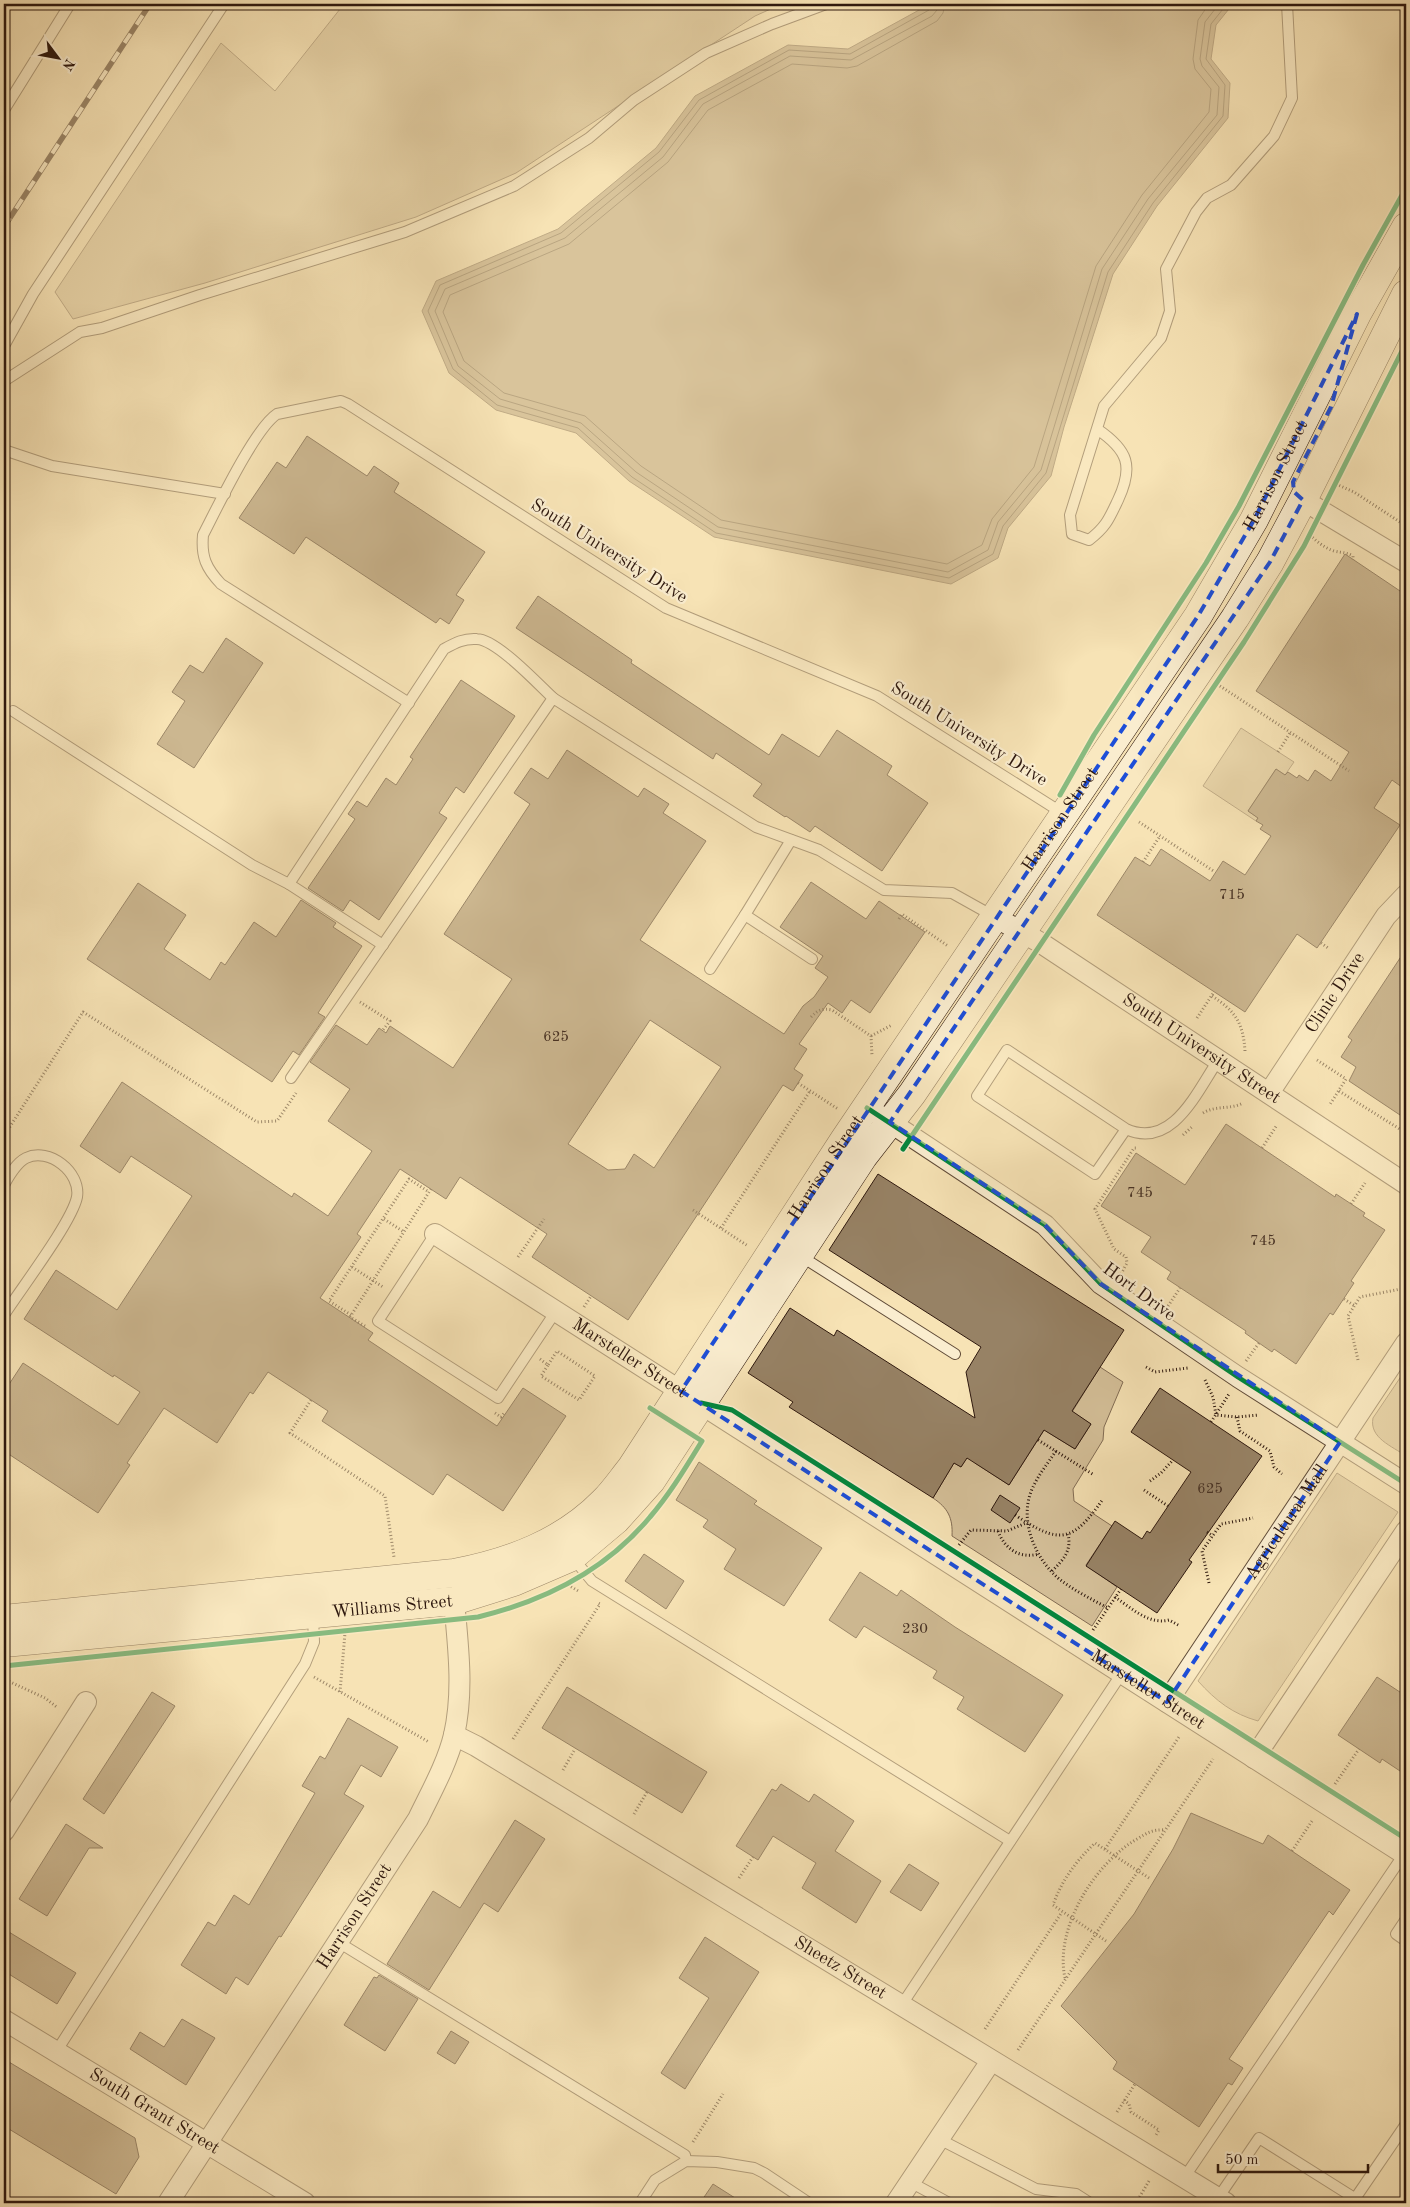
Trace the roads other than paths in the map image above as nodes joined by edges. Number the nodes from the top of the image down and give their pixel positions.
1 (70, 4) edge
2 (224, 4) edge
3 (826, 4) edge
4 (1286, 4) edge
5 (4, 110) edge
6 (1406, 227) edge
7 (1406, 294) edge
8 (1357, 314) junction
9 (4, 346) edge
10 (4, 381) edge
11 (1097, 429) junction
12 (4, 450) edge
13 (225, 494) junction
14 (1313, 505) junction
15 (1406, 562) edge
16 (553, 698) junction
17 (408, 703) junction
18 (13, 711) dead end
19 (1065, 814) junction
20 (791, 840) junction
21 (289, 884) junction
22 (1406, 895) edge
23 (744, 915) junction
24 (996, 918) junction
25 (1021, 931) junction
26 (384, 945) junction
27 (812, 959) dead end
28 (710, 969) dead end
29 (1219, 1059) junction
30 (291, 1078) dead end
31 (1270, 1094) junction
32 (856, 1110) junction
33 (890, 1122) junction
34 (1126, 1128) junction
35 (1406, 1184) edge
36 (4, 1185) edge
37 (435, 1234) joint
38 (798, 1255) junction
39 (556, 1311) junction
40 (4, 1315) edge
41 (1406, 1343) edge
42 (955, 1354) dead end
43 (691, 1397) junction
44 (1340, 1442) junction
45 (1406, 1484) edge
46 (1406, 1531) edge
47 (579, 1566) junction
48 (454, 1601) junction
49 (4, 1619) edge
50 (313, 1624) junction
51 (4, 1643) edge
52 (1122, 1673) junction
53 (86, 1702) dead end
54 (1167, 1702) junction
55 (454, 1735) junction
56 (1254, 1758) junction
57 (4, 1831) edge
58 (1010, 1841) junction
59 (1405, 1855) edge
60 (1406, 1919) edge
61 (1406, 1941) edge
62 (338, 1942) junction
63 (901, 2006) junction
64 (4, 2020) edge
65 (56, 2052) junction
66 (991, 2061) junction
67 (1406, 2124) edge
68 (939, 2138) junction
69 (208, 2144) junction
70 (685, 2158) junction
71 (1184, 2178) junction
72 (910, 2182) junction
73 (1222, 2201) edge
74 (1354, 2201) edge
75 (168, 2203) edge
76 (305, 2203) edge
77 (640, 2203) edge
78 (809, 2203) edge
79 (896, 2203) edge
80 (949, 2203) edge
81 (1090, 2203) edge

1 - 5 lane
2 - 9 lane
3 - 10 lane
4 - 11 lane
6 - 8 main road, Harrison Street
7 - 14 main road, Harrison Street
8 - 14 main road
8 - 19 main road, Harrison Street
11 - 11 lane
12 - 13 lane
13 - 17 lane, South University Drive
13 - 19 lane, South University Drive
14 - 15 street
14 - 25 main road, Harrison Street
16 - 17 lane
16 - 20 lane
16 - 26 lane
17 - 21 lane
18 - 21 lane
19 - 24 main road, Harrison Street
20 - 23 lane
20 - 24 lane
21 - 26 lane
22 - 31 street, Clinic Drive
23 - 27 lane
23 - 28 lane
24 - 25 street, South University Street
24 - 32 main road, Harrison Street
25 - 29 street, South University Street
25 - 33 main road, Harrison Street
26 - 30 lane
29 - 31 street, South University Street
29 - 34 lane
31 - 35 street, South University Street
32 - 33 street, Hort Drive
32 - 43 main road, Harrison Street
33 - 38 main road, Harrison Street
33 - 44 street, Hort Drive
34 - 34 lane
36 - 40 lane
37 - 39 street, Marsteller Street
37 - 39 lane
38 - 42 lane
38 - 43 main road, Harrison Street
39 - 43 street, Marsteller Street
41 - 44 street, Agricultural Mall
43 - 47 main road, Williams Street
43 - 49 main road, Williams Street
43 - 52 street, Marsteller Street
44 - 45 street, Hort Drive
44 - 54 street, Agricultural Mall
46 - 56 street
47 - 48 main road, Williams Street
47 - 58 lane
48 - 50 main road, Williams Street
48 - 55 street, Harrison Street
50 - 51 main road, Williams Street
50 - 65 lane
52 - 54 street, Marsteller Street
52 - 58 lane
53 - 57 street
54 - 56 street, Marsteller Street
55 - 62 street, Harrison Street
55 - 63 street, Sheetz Street
56 - 59 street, Marsteller Street
58 - 63 lane
59 - 71 lane
60 - 61 lane
62 - 69 street, Harrison Street
62 - 70 lane
63 - 66 street, Sheetz Street
64 - 65 street, South Grant Street
65 - 69 street, South Grant Street
66 - 68 street
66 - 71 street, Sheetz Street
67 - 74 lane
68 - 72 street
68 - 81 lane
69 - 75 street, Harrison Street
69 - 76 street, South Grant Street
70 - 77 lane
70 - 78 lane
71 - 73 street, Sheetz Street
72 - 79 street
72 - 80 lane
73 - 74 lane

